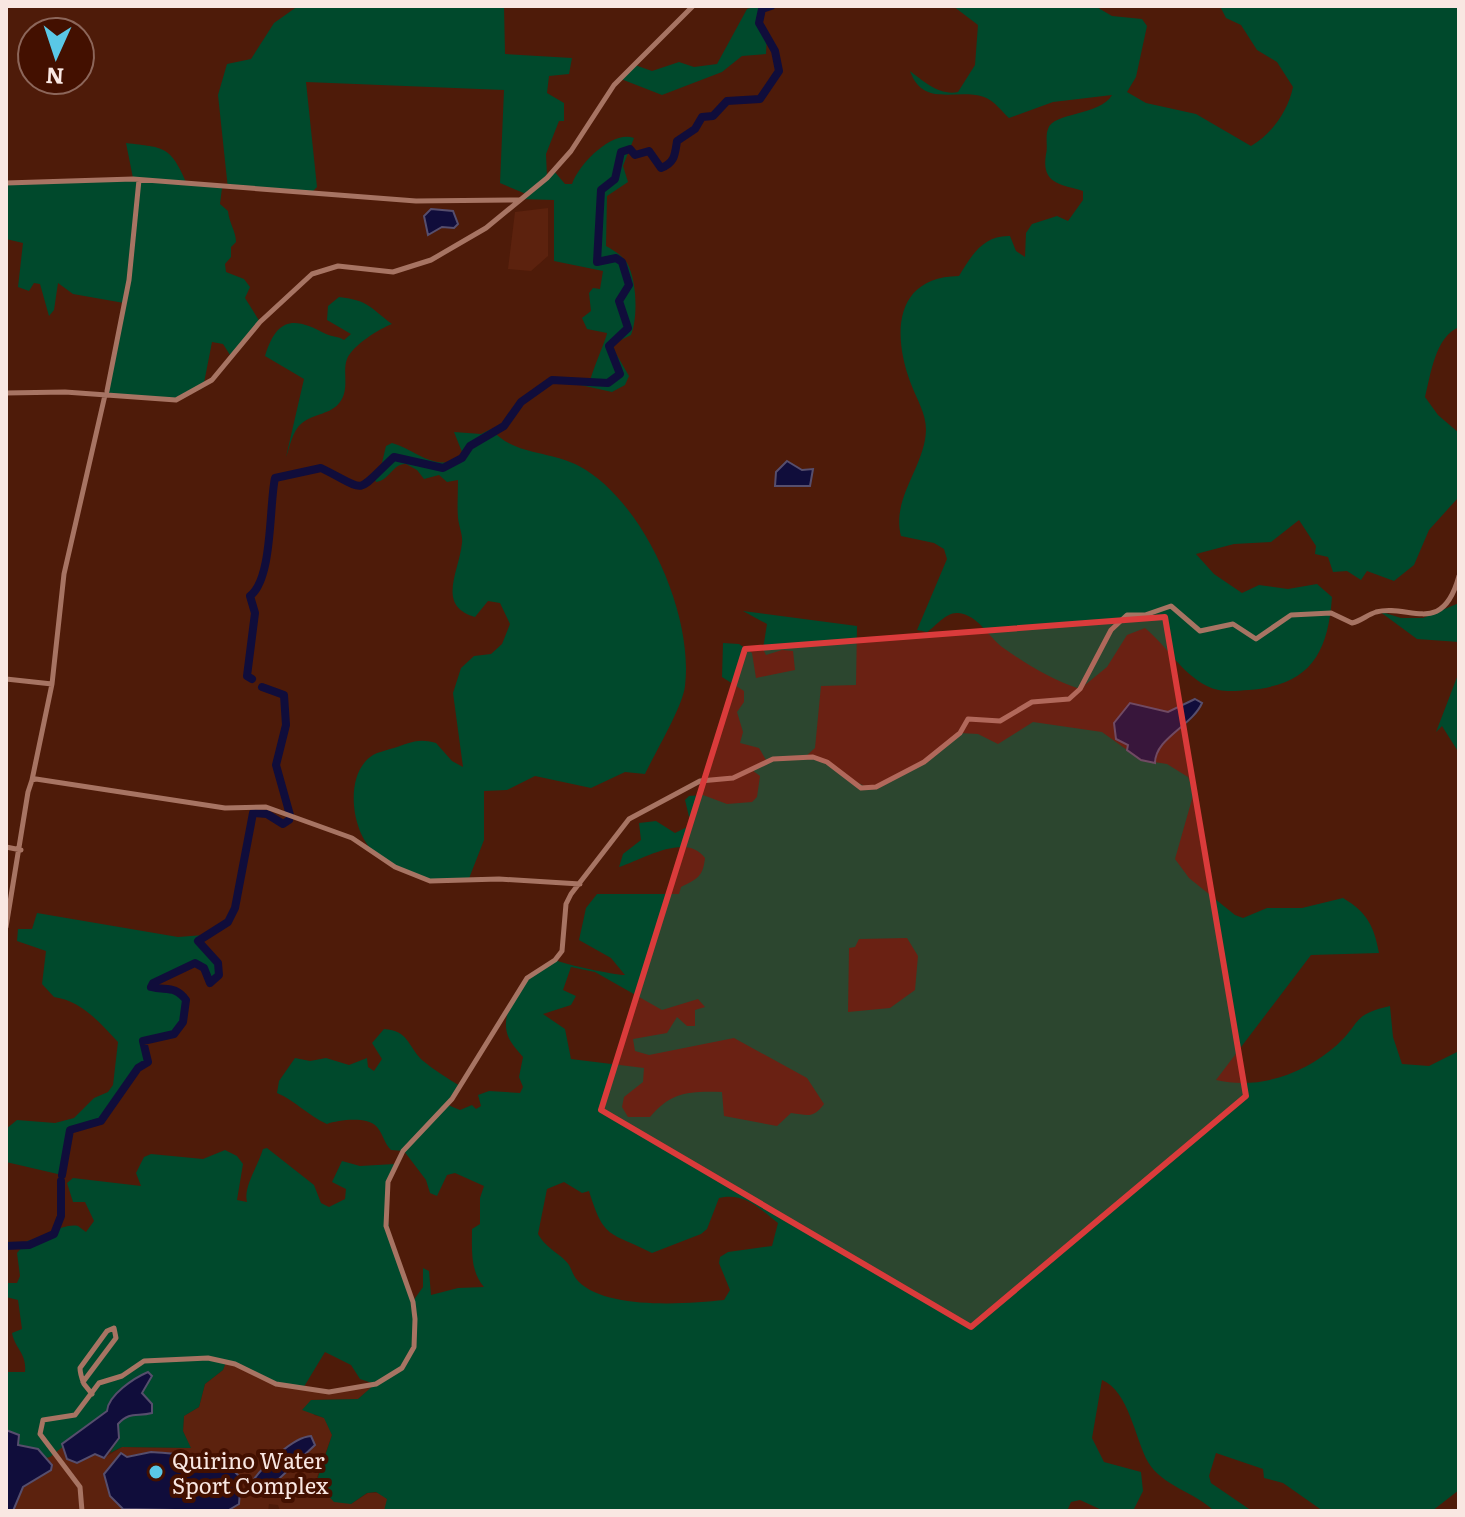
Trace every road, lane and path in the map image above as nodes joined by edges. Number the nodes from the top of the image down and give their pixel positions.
1 (693, 6) edge
2 (139, 180) junction
3 (6, 183) edge
4 (520, 199) junction
5 (6, 393) edge
6 (106, 393) junction
7 (1459, 576) edge
8 (6, 679) edge
9 (52, 684) junction
10 (32, 780) junction
11 (6, 847) edge
12 (21, 850) junction
13 (580, 884) junction
14 (6, 927) edge
15 (83, 1382) junction
16 (92, 1394) junction
17 (82, 1511) edge

1 - 4 street
2 - 3 street
2 - 4 street
2 - 6 street
4 - 6 street
5 - 6 street
6 - 9 street
7 - 13 street
8 - 9 street
9 - 10 street
10 - 12 street
10 - 13 street
11 - 12 street
12 - 14 street
13 - 16 street
15 - 15 street
15 - 16 street
16 - 17 street

